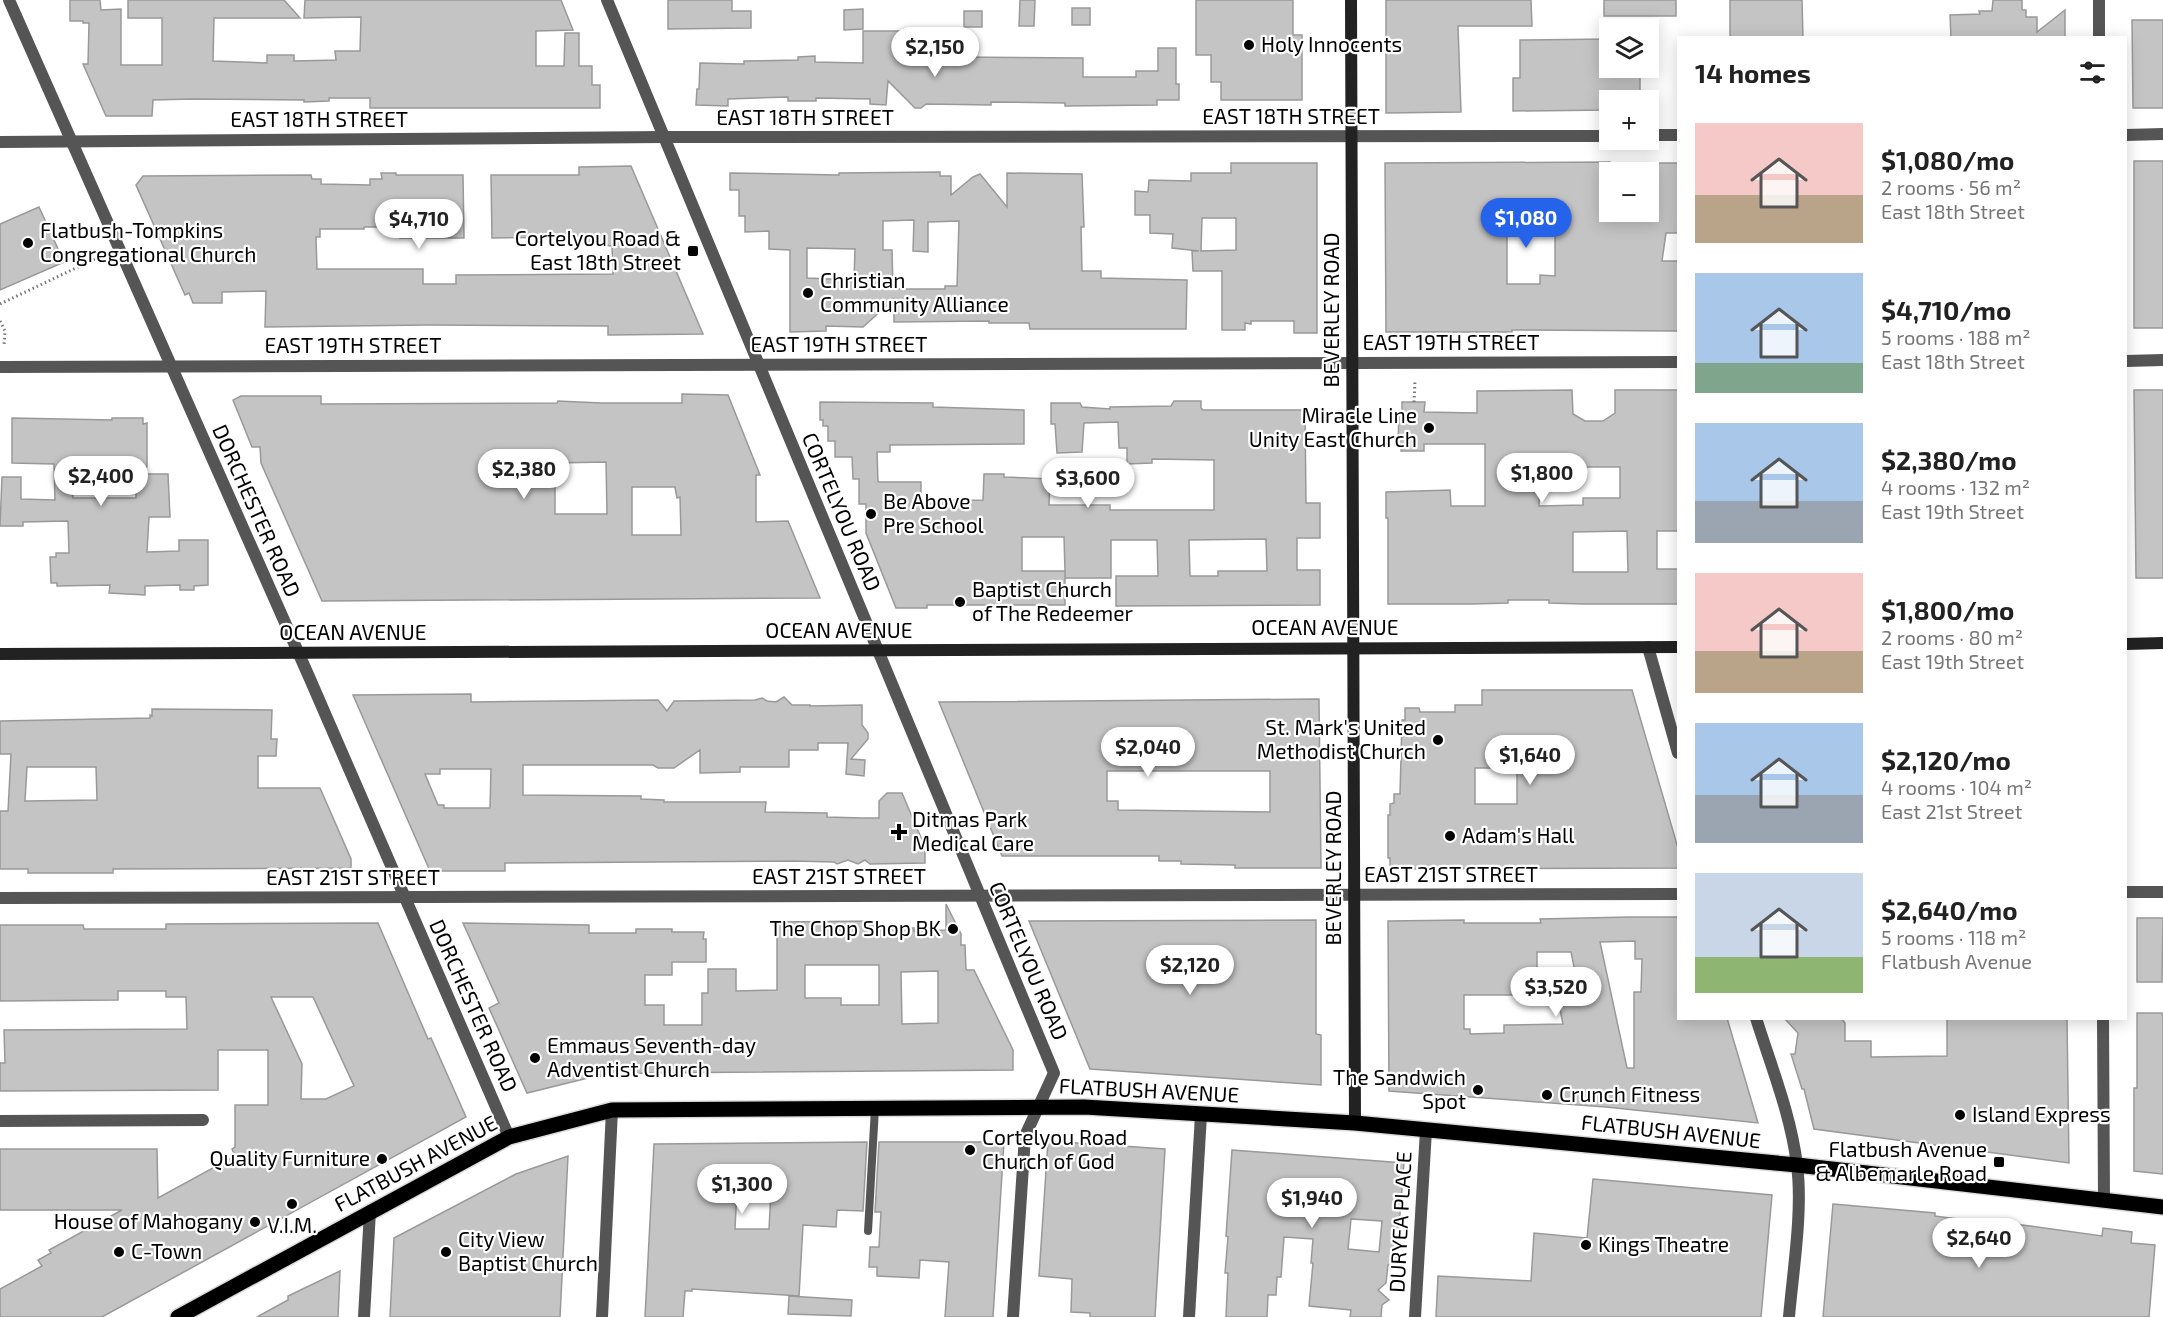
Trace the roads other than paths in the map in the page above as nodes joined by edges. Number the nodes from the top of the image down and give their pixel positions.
1 (9, 0) edge
2 (607, 0) edge
3 (1351, 0) edge
4 (2099, 0) edge
5 (2099, 36) edge
6 (2163, 134) edge
7 (1599, 135) edge
8 (1659, 135) edge
9 (1677, 135) edge
10 (2127, 135) edge
11 (1351, 136) junction
12 (664, 137) junction
13 (72, 141) junction
14 (0, 142) edge
15 (2163, 360) edge
16 (2127, 361) edge
17 (1677, 362) edge
18 (1352, 363) junction
19 (759, 365) junction
20 (170, 366) junction
21 (0, 367) edge
22 (2127, 644) edge
23 (2163, 644) edge
24 (1648, 647) junction
25 (1677, 647) edge
26 (1353, 648) junction
27 (878, 651) junction
28 (298, 653) junction
29 (0, 654) edge
30 (1677, 749) edge
31 (2127, 892) edge
32 (2163, 892) edge
33 (1677, 894) edge
34 (1354, 895) junction
35 (980, 897) junction
36 (0, 898) edge
37 (405, 898) junction
38 (1757, 1020) edge
39 (2103, 1020) edge
40 (1039, 1107) junction
41 (875, 1108) junction
42 (612, 1110) junction
43 (1201, 1114) junction
44 (203, 1120) dead end
45 (0, 1121) edge
46 (1355, 1123) junction
47 (1426, 1130) junction
48 (509, 1137) junction
49 (1797, 1165) junction
50 (2104, 1200) junction
51 (2163, 1207) edge
52 (370, 1211) junction
53 (868, 1231) dead end
54 (178, 1317) edge
55 (364, 1317) edge
56 (602, 1317) edge
57 (1013, 1317) edge
58 (1189, 1317) edge
59 (1415, 1317) edge
60 (1789, 1317) edge

1 - 13 street, DORCHESTER ROAD
2 - 12 street, CORTELYOU ROAD
3 - 11 main road, BEVERLEY ROAD
4 - 5 street
6 - 10 street
7 - 11 street, EAST 18TH STREET
8 - 9 street
11 - 12 street, EAST 18TH STREET
11 - 18 main road, BEVERLEY ROAD
12 - 13 street, EAST 18TH STREET
12 - 19 street, CORTELYOU ROAD
13 - 14 street, EAST 18TH STREET
13 - 20 street, DORCHESTER ROAD
15 - 16 street
17 - 18 street, EAST 19TH STREET
18 - 19 street, EAST 19TH STREET
18 - 26 main road, BEVERLEY ROAD
19 - 20 street, EAST 19TH STREET
19 - 27 street, CORTELYOU ROAD
20 - 21 street, EAST 19TH STREET
20 - 28 street, DORCHESTER ROAD
22 - 23 main road
24 - 25 main road, OCEAN AVENUE
24 - 26 main road, OCEAN AVENUE
24 - 30 street
26 - 27 main road, OCEAN AVENUE
26 - 34 main road, BEVERLEY ROAD
27 - 28 main road, OCEAN AVENUE
27 - 35 street, CORTELYOU ROAD
28 - 29 main road, OCEAN AVENUE
28 - 37 street, DORCHESTER ROAD
31 - 32 street
33 - 34 street, EAST 21ST STREET
34 - 35 street, EAST 21ST STREET
34 - 46 main road, BEVERLEY ROAD
35 - 37 street, EAST 21ST STREET
35 - 40 street, CORTELYOU ROAD
36 - 37 street, EAST 21ST STREET
37 - 48 street, DORCHESTER ROAD
38 - 49 street
39 - 50 street
40 - 41 main road, FLATBUSH AVENUE
40 - 43 main road, FLATBUSH AVENUE
40 - 57 street, CORTELYOU ROAD
41 - 42 main road, FLATBUSH AVENUE
41 - 53 lane
42 - 48 main road, FLATBUSH AVENUE
42 - 56 street
43 - 46 main road, FLATBUSH AVENUE
43 - 58 street
44 - 45 street
46 - 47 main road, FLATBUSH AVENUE
47 - 49 main road, FLATBUSH AVENUE
47 - 59 street, DURYEA PLACE
48 - 52 main road, FLATBUSH AVENUE
49 - 50 main road, FLATBUSH AVENUE
49 - 60 street
50 - 51 main road, FLATBUSH AVENUE
52 - 54 main road, FLATBUSH AVENUE
52 - 55 street

